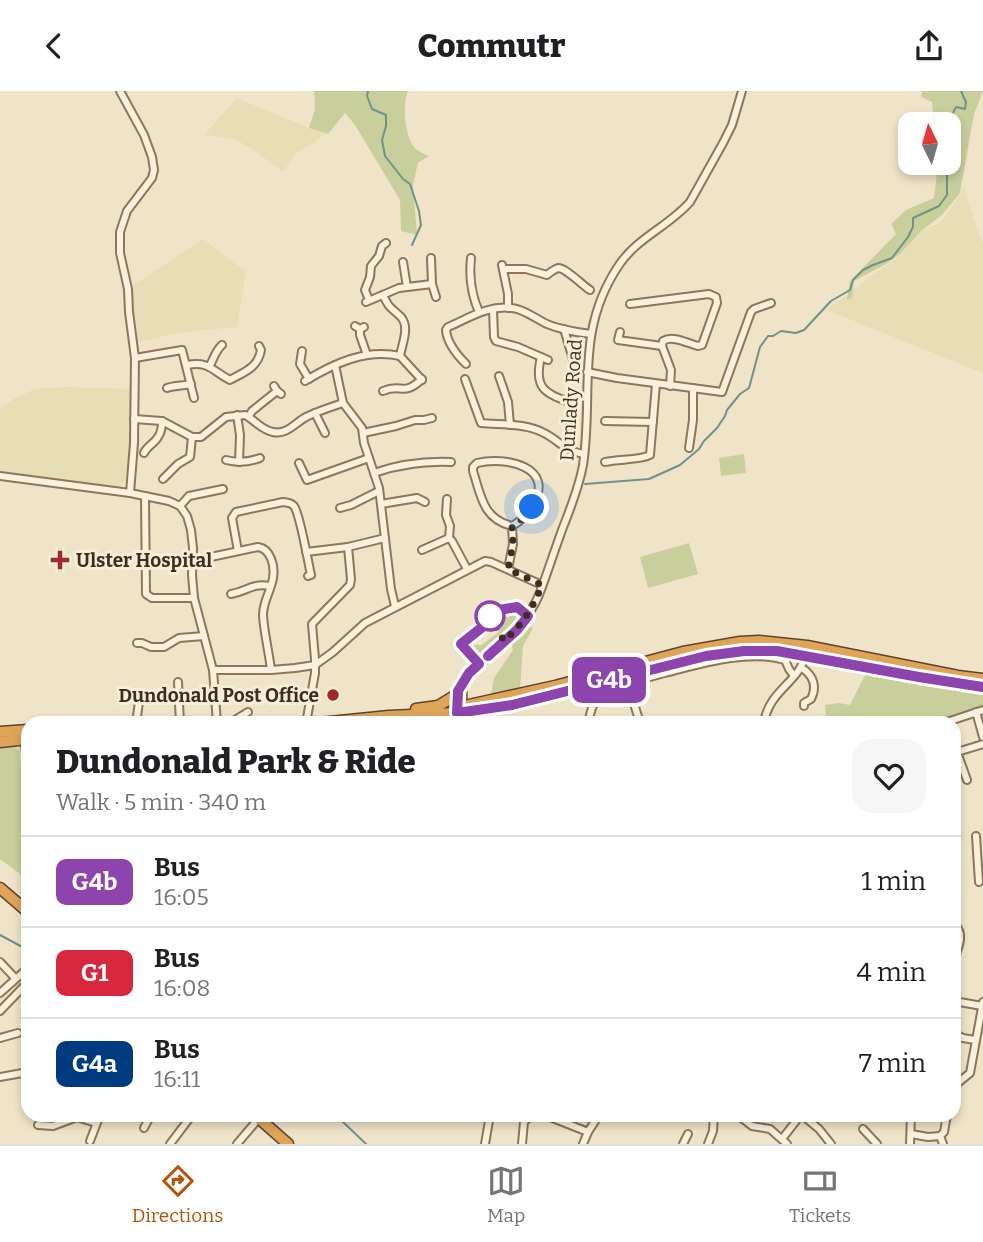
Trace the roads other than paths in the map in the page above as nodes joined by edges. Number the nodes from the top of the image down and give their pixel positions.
1 (120, 91) edge
2 (742, 91) edge
3 (383, 244) dead end
4 (431, 257) dead end
5 (469, 260) dead end
6 (403, 262) dead end
7 (432, 284) junction
8 (407, 287) junction
9 (588, 287) dead end
10 (383, 295) junction
11 (436, 297) dead end
12 (633, 302) dead end
13 (770, 306) dead end
14 (508, 308) junction
15 (492, 309) junction
16 (479, 312) junction
17 (360, 327) dead end
18 (564, 329) junction
19 (620, 332) dead end
20 (591, 334) junction
21 (217, 347) dead end
22 (662, 347) junction
23 (262, 349) dead end
24 (302, 349) dead end
25 (367, 355) junction
26 (400, 356) junction
27 (135, 358) junction
28 (466, 364) dead end
29 (187, 365) junction
30 (335, 365) junction
31 (209, 366) junction
32 (575, 366) dead end
33 (587, 372) junction
34 (502, 378) dead end
35 (468, 382) dead end
36 (191, 384) junction
37 (656, 384) junction
38 (670, 386) junction
39 (693, 388) junction
40 (167, 389) dead end
41 (277, 390) dead end
42 (382, 391) dead end
43 (194, 398) dead end
44 (570, 402) dead end
45 (343, 403) junction
46 (315, 413) junction
47 (237, 415) junction
48 (249, 416) junction
49 (433, 417) dead end
50 (134, 419) junction
51 (608, 419) dead end
52 (162, 421) junction
53 (653, 422) junction
54 (510, 425) junction
55 (363, 433) junction
56 (324, 435) dead end
57 (192, 437) junction
58 (691, 445) dead end
59 (144, 449) dead end
60 (584, 454) junction
61 (261, 458) dead end
62 (369, 458) junction
63 (607, 459) dead end
64 (225, 460) dead end
65 (239, 462) junction
66 (299, 462) dead end
67 (451, 462) dead end
68 (374, 473) junction
69 (0, 476) edge
70 (167, 478) dead end
71 (220, 487) dead end
72 (379, 491) junction
73 (130, 493) junction
74 (145, 496) junction
75 (447, 499) dead end
76 (425, 502) dead end
77 (382, 504) junction
78 (180, 506) junction
79 (340, 508) dead end
80 (512, 526) junction
81 (385, 538) junction
82 (449, 538) junction
83 (348, 547) junction
84 (420, 550) dead end
85 (238, 551) junction
86 (306, 552) junction
87 (192, 561) junction
88 (467, 569) junction
89 (508, 569) junction
90 (307, 576) dead end
91 (542, 585) junction
92 (270, 586) junction
93 (231, 594) dead end
94 (194, 598) junction
95 (395, 607) junction
96 (204, 636) junction
97 (137, 643) dead end
98 (806, 651) junction
99 (315, 665) junction
100 (802, 668) junction
101 (213, 670) junction
102 (271, 670) junction
103 (794, 676) junction
104 (983, 679) edge
105 (596, 680) junction
106 (177, 682) dead end
107 (463, 684) junction
108 (626, 687) junction
109 (983, 687) edge
110 (456, 695) junction
111 (598, 697) junction
112 (139, 701) dead end
113 (804, 706) dead end
114 (979, 711) edge
115 (248, 712) dead end
116 (459, 714) edge
117 (137, 716) edge
118 (179, 716) edge
119 (216, 716) edge
120 (241, 716) edge
121 (307, 716) edge
122 (388, 716) edge
123 (406, 716) edge
124 (590, 716) edge
125 (638, 716) edge
126 (766, 716) edge
127 (961, 717) edge
128 (21, 735) edge
129 (0, 737) edge
130 (983, 737) edge
131 (983, 744) edge
132 (961, 751) edge
133 (961, 766) edge
134 (967, 780) dead end
135 (976, 836) dead end
136 (980, 862) edge
137 (979, 883) dead end
138 (0, 888) edge
139 (21, 906) edge
140 (0, 962) edge
141 (21, 973) edge
142 (15, 978) junction
143 (21, 989) edge
144 (0, 993) edge
145 (961, 1002) edge
146 (982, 1004) edge
147 (0, 1011) edge
148 (18, 1034) dead end
149 (961, 1037) edge
150 (0, 1038) edge
151 (975, 1040) junction
152 (21, 1073) edge
153 (0, 1077) edge
154 (961, 1081) edge
155 (64, 1122) edge
156 (93, 1122) edge
157 (147, 1122) edge
158 (187, 1122) edge
159 (253, 1122) edge
160 (264, 1122) edge
161 (489, 1122) edge
162 (524, 1122) edge
163 (570, 1122) edge
164 (594, 1122) edge
165 (714, 1122) edge
166 (747, 1122) edge
167 (795, 1122) edge
168 (810, 1122) edge
169 (911, 1122) edge
170 (946, 1122) edge
171 (96, 1123) joint
172 (38, 1125) dead end
173 (144, 1128) dead end
174 (863, 1129) dead end
175 (588, 1132) junction
176 (688, 1134) dead end
177 (911, 1134) junction
178 (940, 1136) junction
179 (90, 1141) dead end
180 (784, 1142) edge
181 (170, 1144) edge
182 (237, 1144) edge
183 (288, 1144) edge
184 (485, 1144) edge
185 (522, 1144) edge
186 (583, 1144) edge
187 (683, 1144) edge
188 (708, 1144) edge
189 (831, 1144) edge
190 (877, 1144) edge
191 (910, 1144) edge
192 (943, 1144) edge

1 - 27 street
2 - 20 street, Dunlady Road
3 - 10 street
4 - 7 street
5 - 16 street
6 - 8 street
7 - 8 street
7 - 11 street
8 - 10 street
9 - 14 street
10 - 26 street
12 - 22 street
13 - 39 street
14 - 15 street
14 - 18 street
15 - 16 street
15 - 44 street
16 - 28 street
17 - 25 street
18 - 20 street
18 - 32 street
19 - 22 street
20 - 33 street, Dunlady Road
21 - 31 street
22 - 38 street
23 - 31 street
24 - 30 street
25 - 26 street
25 - 30 street
26 - 42 street
27 - 29 street
27 - 50 street
29 - 31 street
29 - 36 street
30 - 45 street
33 - 37 street
33 - 60 street, Dunlady Road
34 - 54 street
35 - 54 street
36 - 40 street
36 - 43 street
37 - 38 street
37 - 53 street
38 - 39 street
39 - 58 street
41 - 48 street
45 - 46 street
45 - 55 street
46 - 48 street
46 - 56 street
47 - 48 street
47 - 57 street
47 - 65 street
49 - 55 street
50 - 52 street
50 - 73 street
51 - 53 street
52 - 57 street
52 - 59 street
53 - 63 street
54 - 60 street
55 - 62 street
57 - 70 street
60 - 91 street, Dunlady Road
61 - 65 street
62 - 66 street
62 - 68 street
64 - 65 street
67 - 68 street
68 - 72 street
69 - 73 street
71 - 78 street
72 - 77 street
72 - 79 street
73 - 74 street
74 - 78 street
74 - 94 street
75 - 82 street
76 - 77 street
77 - 81 street
78 - 87 street
80 - 80 street
80 - 89 street
81 - 83 street
81 - 95 street
82 - 84 street
82 - 88 street
83 - 86 street
83 - 99 street
85 - 86 street
85 - 87 street
85 - 92 street
86 - 90 street
87 - 94 street
88 - 89 street
88 - 95 street
89 - 91 street
91 - 107 street, Dunlady Road
92 - 93 street
92 - 102 street
94 - 96 street
95 - 99 street
96 - 97 street
96 - 101 street
98 - 100 street
98 - 104 highway
98 - 105 highway
98 - 109 highway
99 - 102 street
99 - 121 street
100 - 103 street
100 - 113 street
101 - 102 street
101 - 119 street
103 - 108 street
103 - 126 street
105 - 111 street
105 - 116 highway
106 - 118 street
107 - 110 street, Dunlady Road
107 - 116 street
108 - 111 street
108 - 125 street
110 - 116 street
110 - 122 highway
111 - 124 street
112 - 117 street
114 - 127 street
114 - 130 street
115 - 120 street
116 - 123 highway
128 - 129 highway
131 - 132 street
133 - 134 street
135 - 136 street
136 - 137 street
138 - 139 highway
140 - 142 street
141 - 142 street
142 - 144 street
143 - 147 street
145 - 146 street
146 - 151 street
148 - 150 street
149 - 151 street
151 - 154 street
152 - 153 street
155 - 172 street
156 - 171 street
157 - 173 street
158 - 181 street
159 - 182 street
160 - 183 highway
161 - 184 street
162 - 185 street
163 - 175 street
164 - 175 street
165 - 188 street
166 - 180 street
167 - 180 street
168 - 189 street
169 - 177 street
170 - 178 street
171 - 179 street
174 - 190 street
175 - 186 street
176 - 187 street
177 - 178 street
177 - 191 street
178 - 192 street

